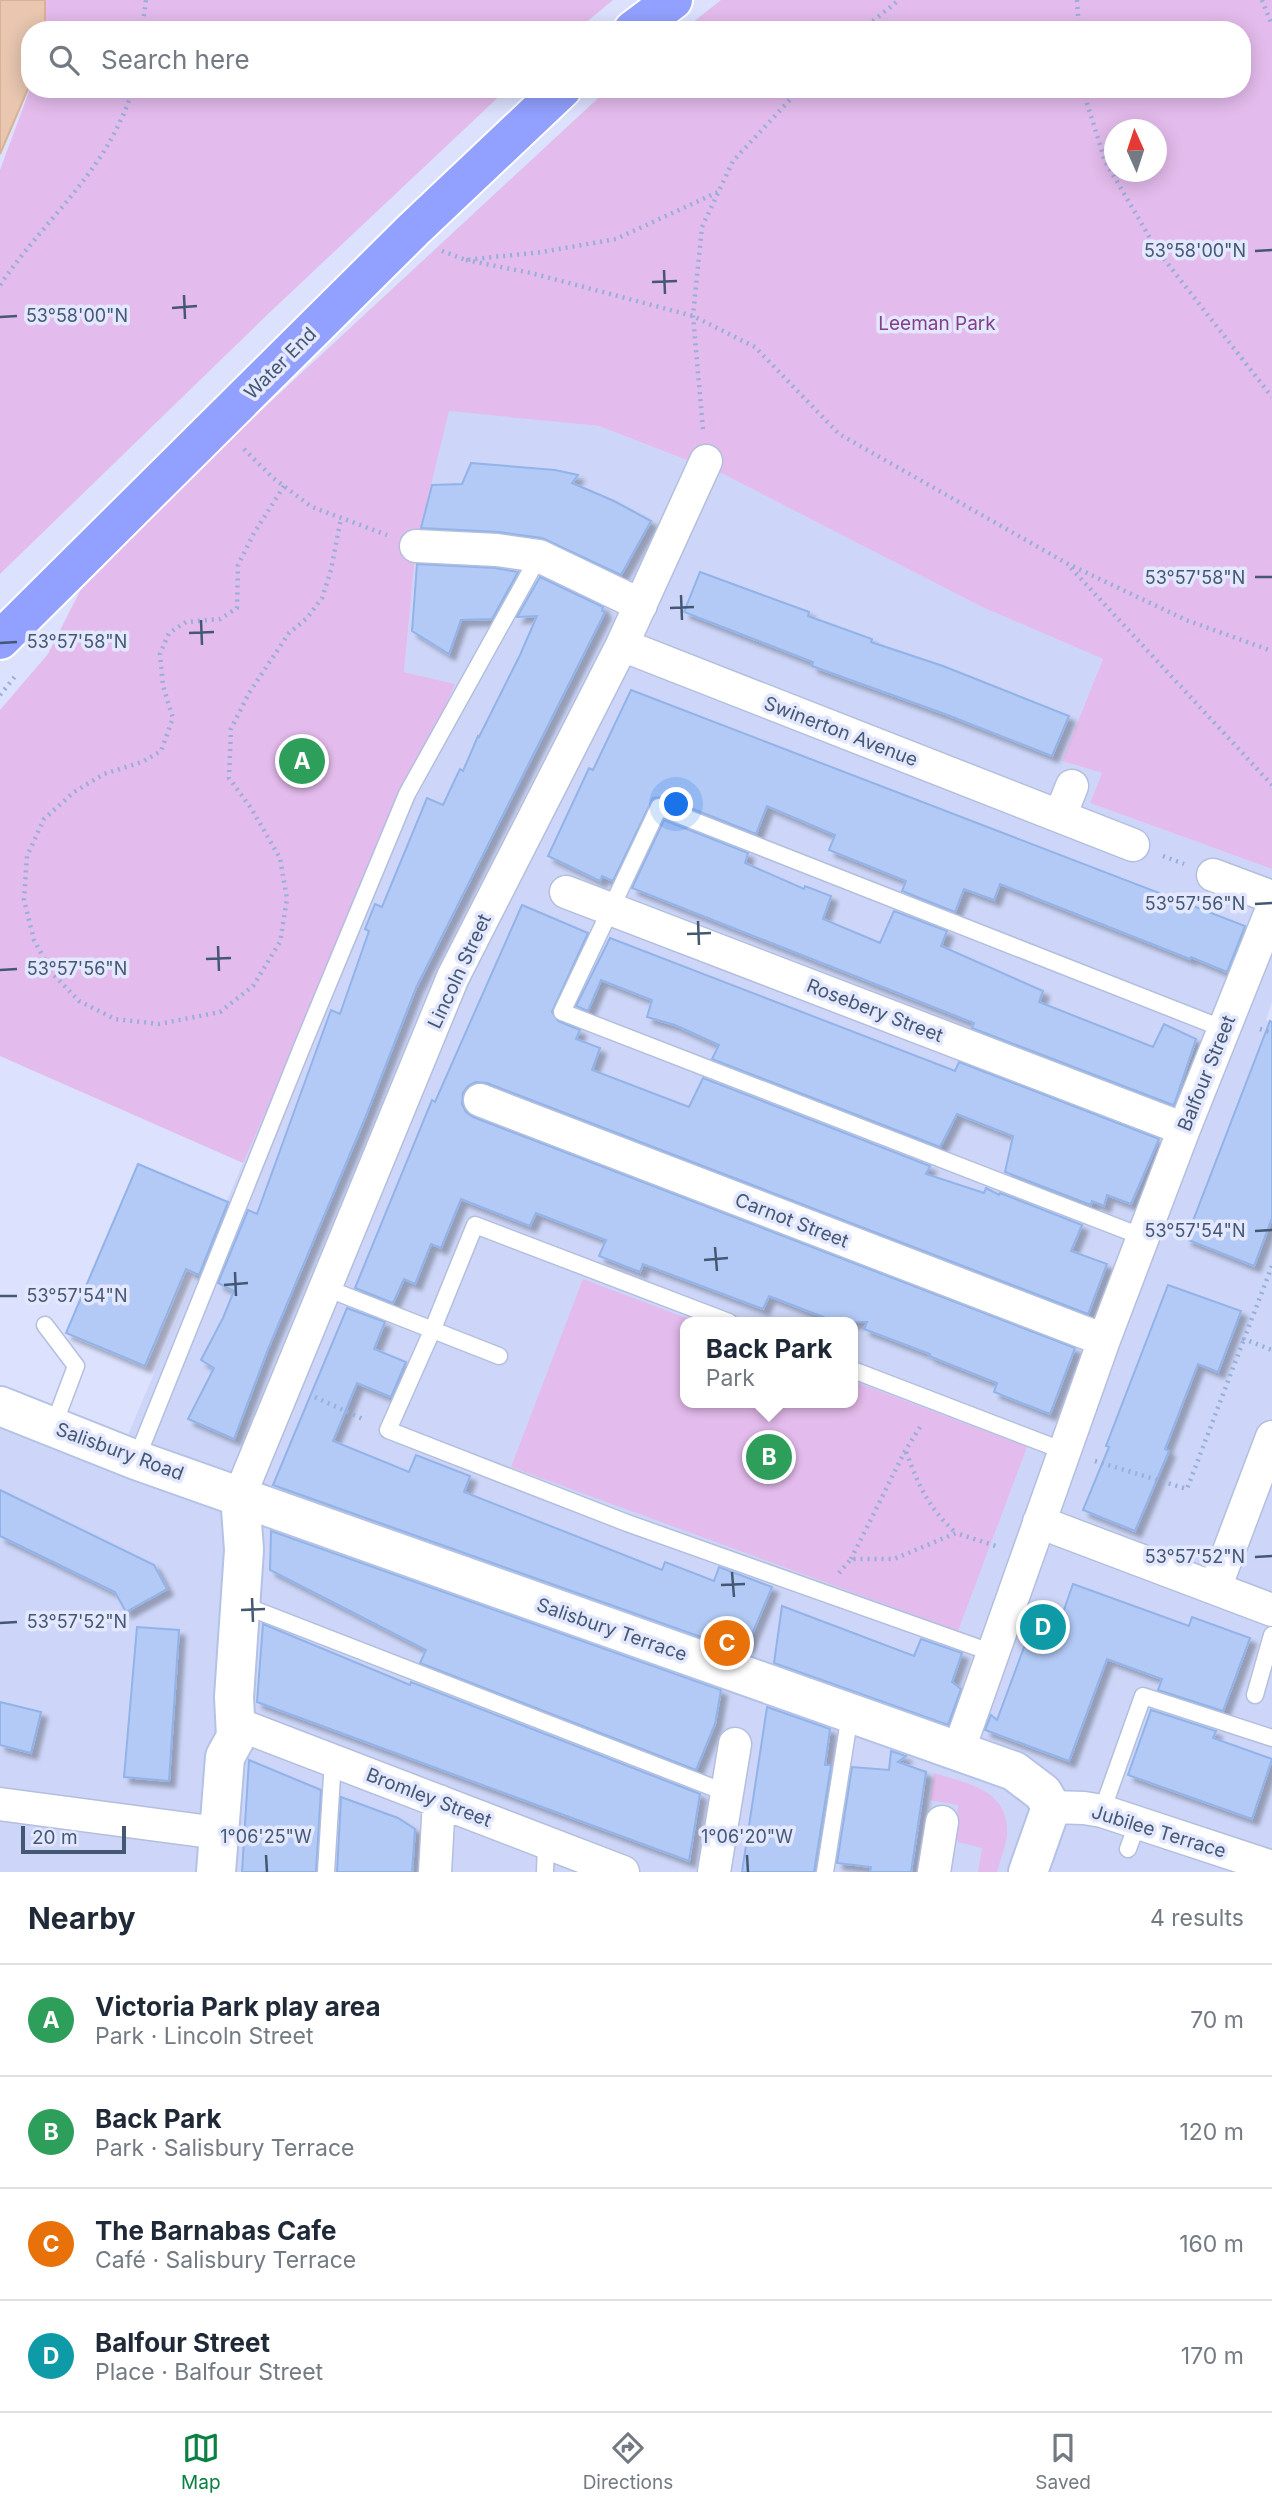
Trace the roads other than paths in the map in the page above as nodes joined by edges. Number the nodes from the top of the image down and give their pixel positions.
1 (673, 0) edge
2 (646, 21) edge
3 (552, 98) edge
4 (706, 461) road end
5 (416, 546) road end
6 (539, 556) junction
7 (641, 605) junction
8 (0, 640) edge
9 (622, 645) junction
10 (1072, 786) dead end
11 (1060, 816) junction
12 (1133, 845) road end
13 (1213, 875) road end
14 (566, 892) dead end
15 (1272, 897) edge
16 (609, 909) junction
17 (1272, 909) edge
18 (1224, 1029) junction
19 (480, 1100) dead end
20 (1184, 1129) junction
21 (1143, 1237) junction
22 (326, 1288) junction
23 (716, 1317) edge
24 (45, 1325) dead end
25 (432, 1331) junction
26 (1104, 1340) junction
27 (499, 1356) dead end
28 (858, 1372) edge
29 (0, 1406) edge
30 (53, 1427) junction
31 (1272, 1437) edge
32 (1064, 1451) junction
33 (136, 1460) junction
34 (240, 1495) junction
35 (1039, 1522) junction
36 (1214, 1588) junction
37 (240, 1604) junction
38 (1272, 1610) edge
39 (1272, 1634) edge
40 (993, 1653) junction
41 (1255, 1695) dead end
42 (850, 1714) junction
43 (235, 1723) junction
44 (1272, 1738) edge
45 (735, 1744) dead end
46 (958, 1752) junction
47 (333, 1760) junction
48 (727, 1793) junction
49 (439, 1801) junction
50 (0, 1804) edge
51 (1051, 1807) junction
52 (1102, 1811) junction
53 (942, 1822) dead end
54 (218, 1833) junction
55 (545, 1857) edge
56 (1267, 1868) edge
57 (216, 1872) edge
58 (326, 1872) edge
59 (435, 1872) edge
60 (623, 1872) edge
61 (714, 1872) edge
62 (825, 1872) edge
63 (934, 1872) edge
64 (1028, 1872) edge

1 - 2 main road
3 - 8 main road, Water End
4 - 7 street, Lincoln Street
5 - 6 street
6 - 7 street
6 - 33 lane
7 - 9 street, Lincoln Street
9 - 11 street, Swinerton Avenue
9 - 22 street, Lincoln Street
10 - 11 street
11 - 12 street, Swinerton Avenue
13 - 15 street
14 - 16 street, Rosebery Street
16 - 18 lane
16 - 20 street, Rosebery Street
16 - 21 lane
17 - 18 street, Balfour Street
18 - 20 street, Balfour Street
19 - 26 street, Carnot Street
20 - 21 street, Balfour Street
21 - 26 street, Balfour Street
22 - 25 lane
22 - 34 street, Lincoln Street
23 - 25 lane
24 - 30 lane
25 - 27 lane
25 - 40 lane
26 - 32 street, Balfour Street
28 - 32 lane
29 - 30 street, Salisbury Road
30 - 33 street, Salisbury Road
31 - 36 street
32 - 35 street, Balfour Street
33 - 34 street, Salisbury Road
34 - 37 street
34 - 42 street, Salisbury Terrace
35 - 36 street
35 - 40 street, Balfour Street
36 - 38 street
37 - 43 street
37 - 48 lane
39 - 41 lane
40 - 46 street, Balfour Street
42 - 46 street, Salisbury Terrace
42 - 62 lane
43 - 47 street, Bromley Street
43 - 54 street
44 - 52 lane
45 - 48 street
46 - 51 street, Salisbury Terrace
47 - 49 street, Bromley Street
47 - 58 lane
48 - 61 street
49 - 55 street, Bromley Street
49 - 59 street
50 - 54 street
51 - 52 street, Jubilee Terrace
51 - 64 street
52 - 56 street, Jubilee Terrace
53 - 63 street
54 - 57 street
55 - 60 street, Bromley Street

